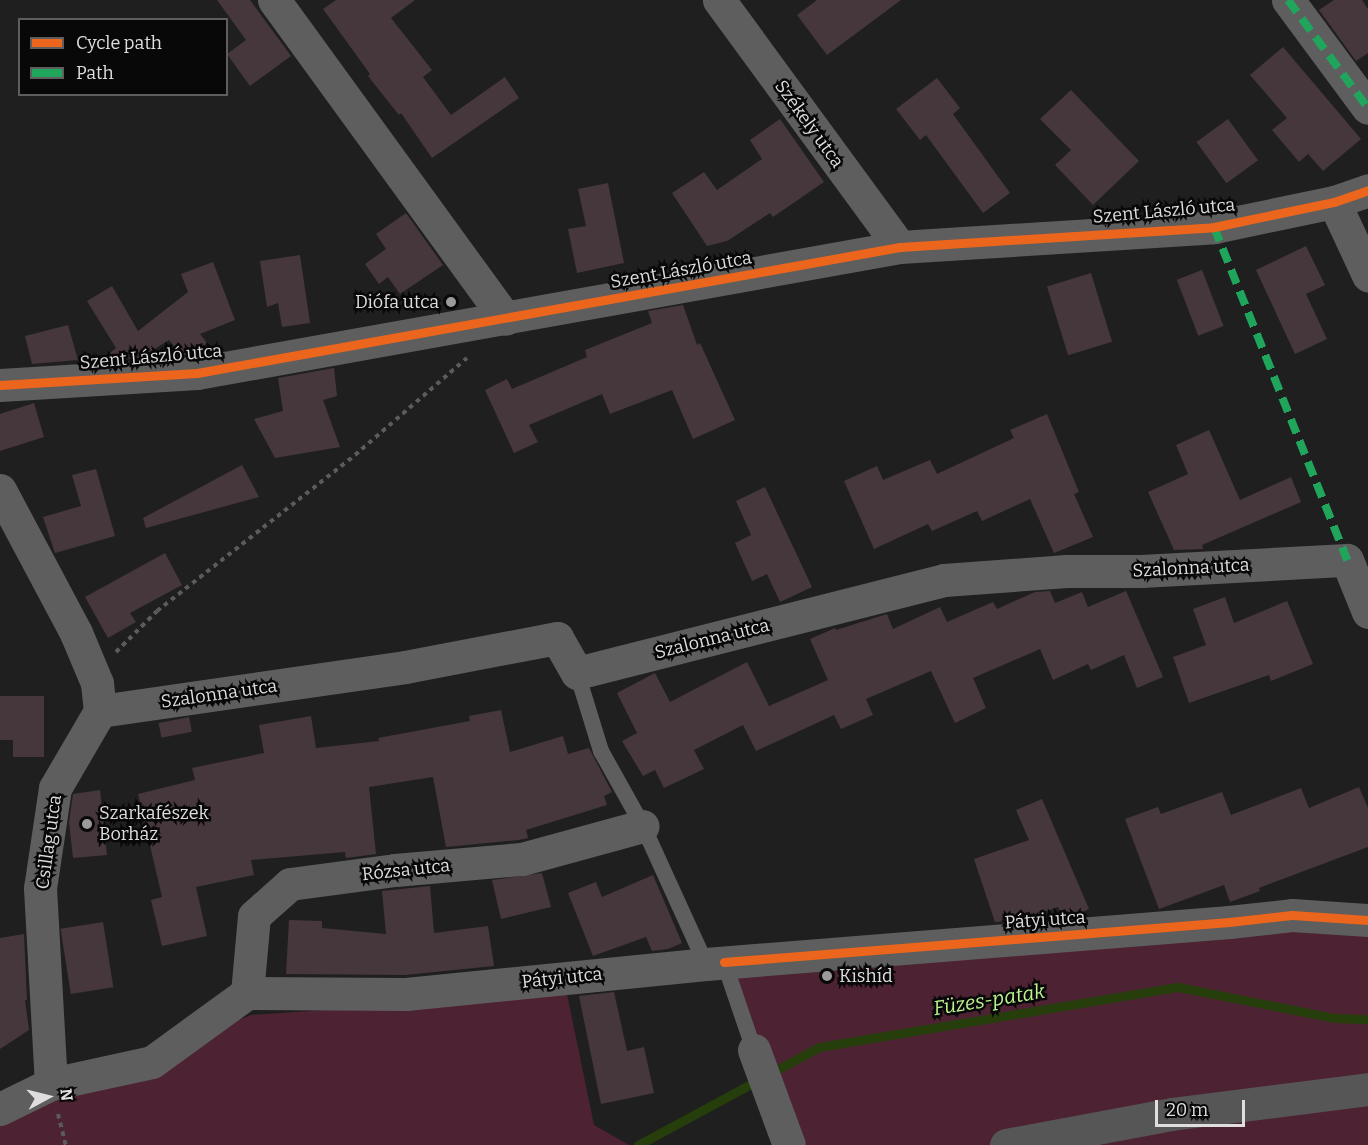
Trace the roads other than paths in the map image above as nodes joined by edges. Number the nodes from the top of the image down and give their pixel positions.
1 (274, 0) edge
2 (719, 0) edge
3 (1288, 0) edge
4 (1368, 108) edge
5 (1368, 190) edge
6 (1334, 202) junction
7 (900, 247) junction
8 (1368, 275) edge
9 (506, 319) junction
10 (0, 385) edge
11 (0, 490) edge
12 (1368, 612) edge
13 (577, 673) junction
14 (98, 697) junction
15 (643, 825) junction
16 (1368, 920) edge
17 (715, 963) junction
18 (247, 993) junction
19 (754, 1050) joint
20 (51, 1084) junction
21 (1368, 1089) edge
22 (0, 1109) edge
23 (788, 1140) edge
24 (1006, 1145) edge

1 - 9 street
2 - 7 street, Székely utca
3 - 4 street
5 - 6 street, Szent László utca
6 - 7 street, Szent László utca
6 - 8 street
7 - 9 street, Szent László utca
9 - 10 street, Szent László utca
11 - 14 street
12 - 13 street, Szalonna utca
13 - 14 street, Szalonna utca
13 - 15 lane
14 - 20 street, Csillag utca
15 - 17 lane
15 - 18 street, Rózsa utca
16 - 17 street, Pátyi utca
17 - 18 street, Pátyi utca
17 - 19 lane
18 - 20 street
19 - 23 street
20 - 22 street
21 - 24 street

